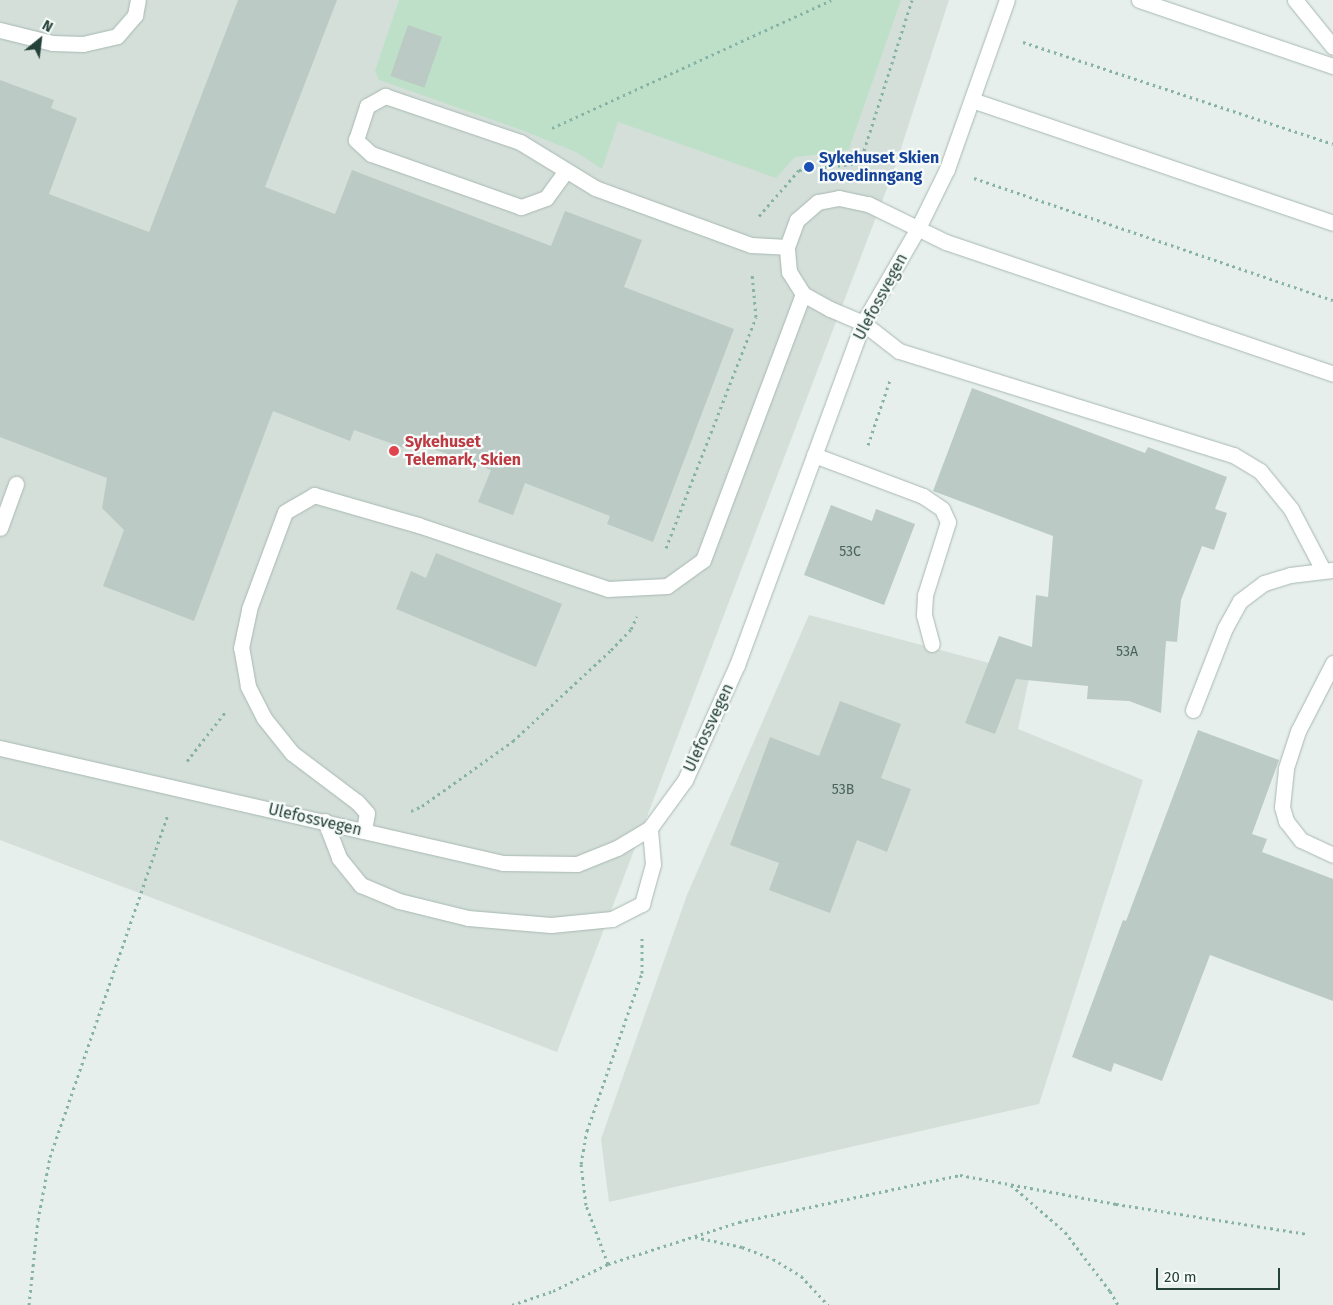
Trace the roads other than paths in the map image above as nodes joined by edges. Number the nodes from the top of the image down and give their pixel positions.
1 (138, 0) edge
2 (1007, 0) edge
3 (1139, 0) edge
4 (1295, 0) edge
5 (0, 30) edge
6 (1333, 47) edge
7 (1333, 66) edge
8 (972, 100) junction
9 (565, 172) junction
10 (1333, 222) edge
11 (918, 230) junction
12 (787, 247) junction
13 (804, 294) junction
14 (863, 322) junction
15 (1333, 374) edge
16 (814, 455) junction
17 (16, 484) dead end
18 (0, 528) edge
19 (1328, 570) edge
20 (932, 644) dead end
21 (1333, 663) edge
22 (1193, 710) dead end
23 (0, 748) edge
24 (325, 821) junction
25 (650, 828) junction
26 (364, 831) junction
27 (1333, 855) edge

1 - 5 street
2 - 8 street, Ulefossvegen
3 - 7 street
4 - 6 street
8 - 10 street
8 - 11 street, Ulefossvegen
9 - 9 street
9 - 12 street
11 - 12 street
11 - 14 street, Ulefossvegen
11 - 15 street
12 - 13 street
13 - 14 street
13 - 26 street
14 - 16 street, Ulefossvegen
14 - 19 street
16 - 20 street
16 - 25 street, Ulefossvegen
17 - 18 street
19 - 22 street
21 - 27 street
23 - 24 street, Ulefossvegen
24 - 25 street
24 - 26 street, Ulefossvegen
25 - 26 street, Ulefossvegen

